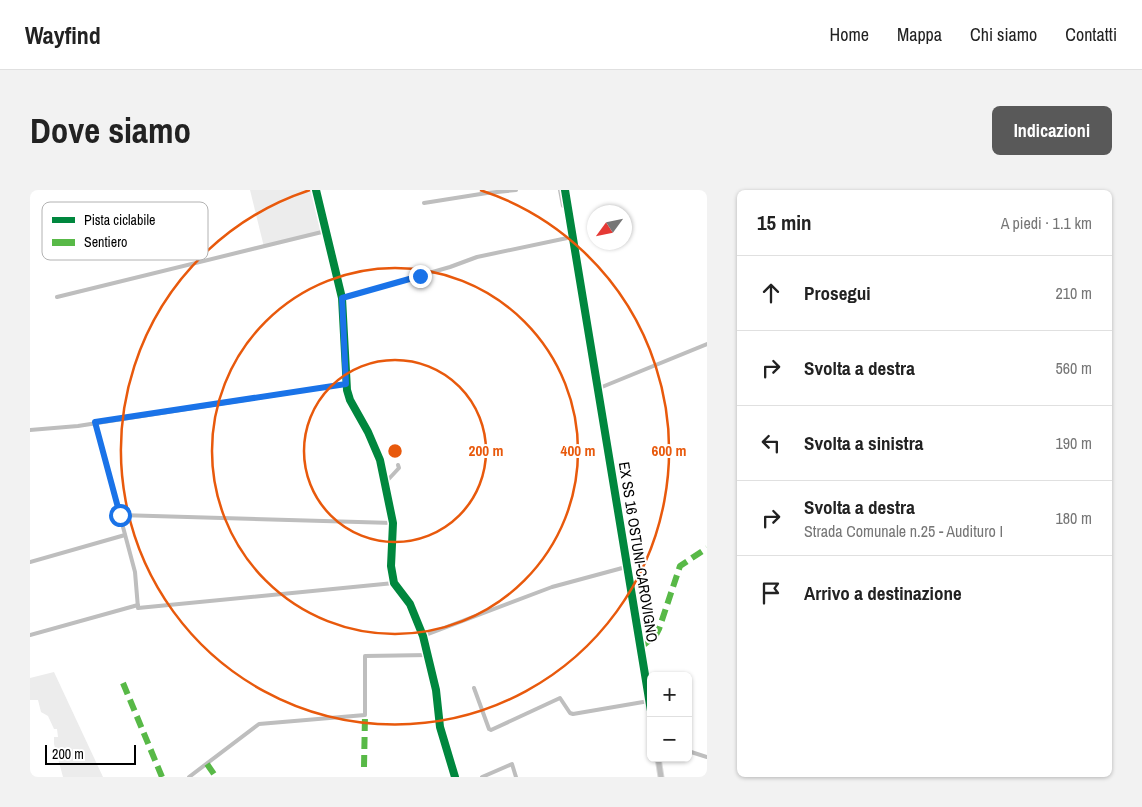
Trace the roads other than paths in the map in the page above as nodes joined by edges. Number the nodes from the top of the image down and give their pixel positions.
1 (316, 190) edge
2 (516, 190) edge
3 (560, 190) edge
4 (565, 190) edge
5 (424, 203) dead end
6 (568, 207) junction
7 (326, 231) junction
8 (572, 238) junction
9 (208, 260) edge
10 (208, 260) edge
11 (57, 297) dead end
12 (342, 298) junction
13 (707, 344) edge
14 (346, 384) junction
15 (597, 389) junction
16 (95, 422) junction
17 (30, 430) edge
18 (398, 465) dead end
19 (385, 482) junction
20 (119, 515) junction
21 (393, 523) junction
22 (125, 535) junction
23 (30, 562) edge
24 (626, 567) junction
25 (394, 583) junction
26 (138, 604) junction
27 (30, 635) edge
28 (423, 636) junction
29 (429, 655) junction
30 (474, 688) dead end
31 (647, 689) edge
32 (647, 701) edge
33 (692, 752) edge
34 (707, 757) edge
35 (659, 762) edge
36 (189, 777) edge
37 (455, 777) edge
38 (482, 777) edge
39 (516, 777) edge
40 (661, 777) edge

1 - 7 street
2 - 5 street
3 - 6 street
4 - 6 main road, EX SS 16 OSTUNI-CAROVIGNO
6 - 8 main road, EX SS 16 OSTUNI-CAROVIGNO
7 - 9 street
7 - 12 street
8 - 12 street
8 - 15 main road, EX SS 16 OSTUNI-CAROVIGNO
10 - 11 street
12 - 14 street
13 - 15 street
14 - 16 street
14 - 19 street
15 - 24 main road, EX SS 16 OSTUNI-CAROVIGNO
16 - 17 street
16 - 20 street
18 - 19 street
19 - 21 street
20 - 21 street
20 - 22 street
21 - 25 street
22 - 23 street
22 - 26 street
24 - 28 street
24 - 31 main road, EX SS 16 OSTUNI-CAROVIGNO
25 - 26 street
25 - 28 street
26 - 27 street
28 - 29 street
29 - 36 street
29 - 37 street
30 - 32 street
33 - 34 street
35 - 40 main road
38 - 39 street

